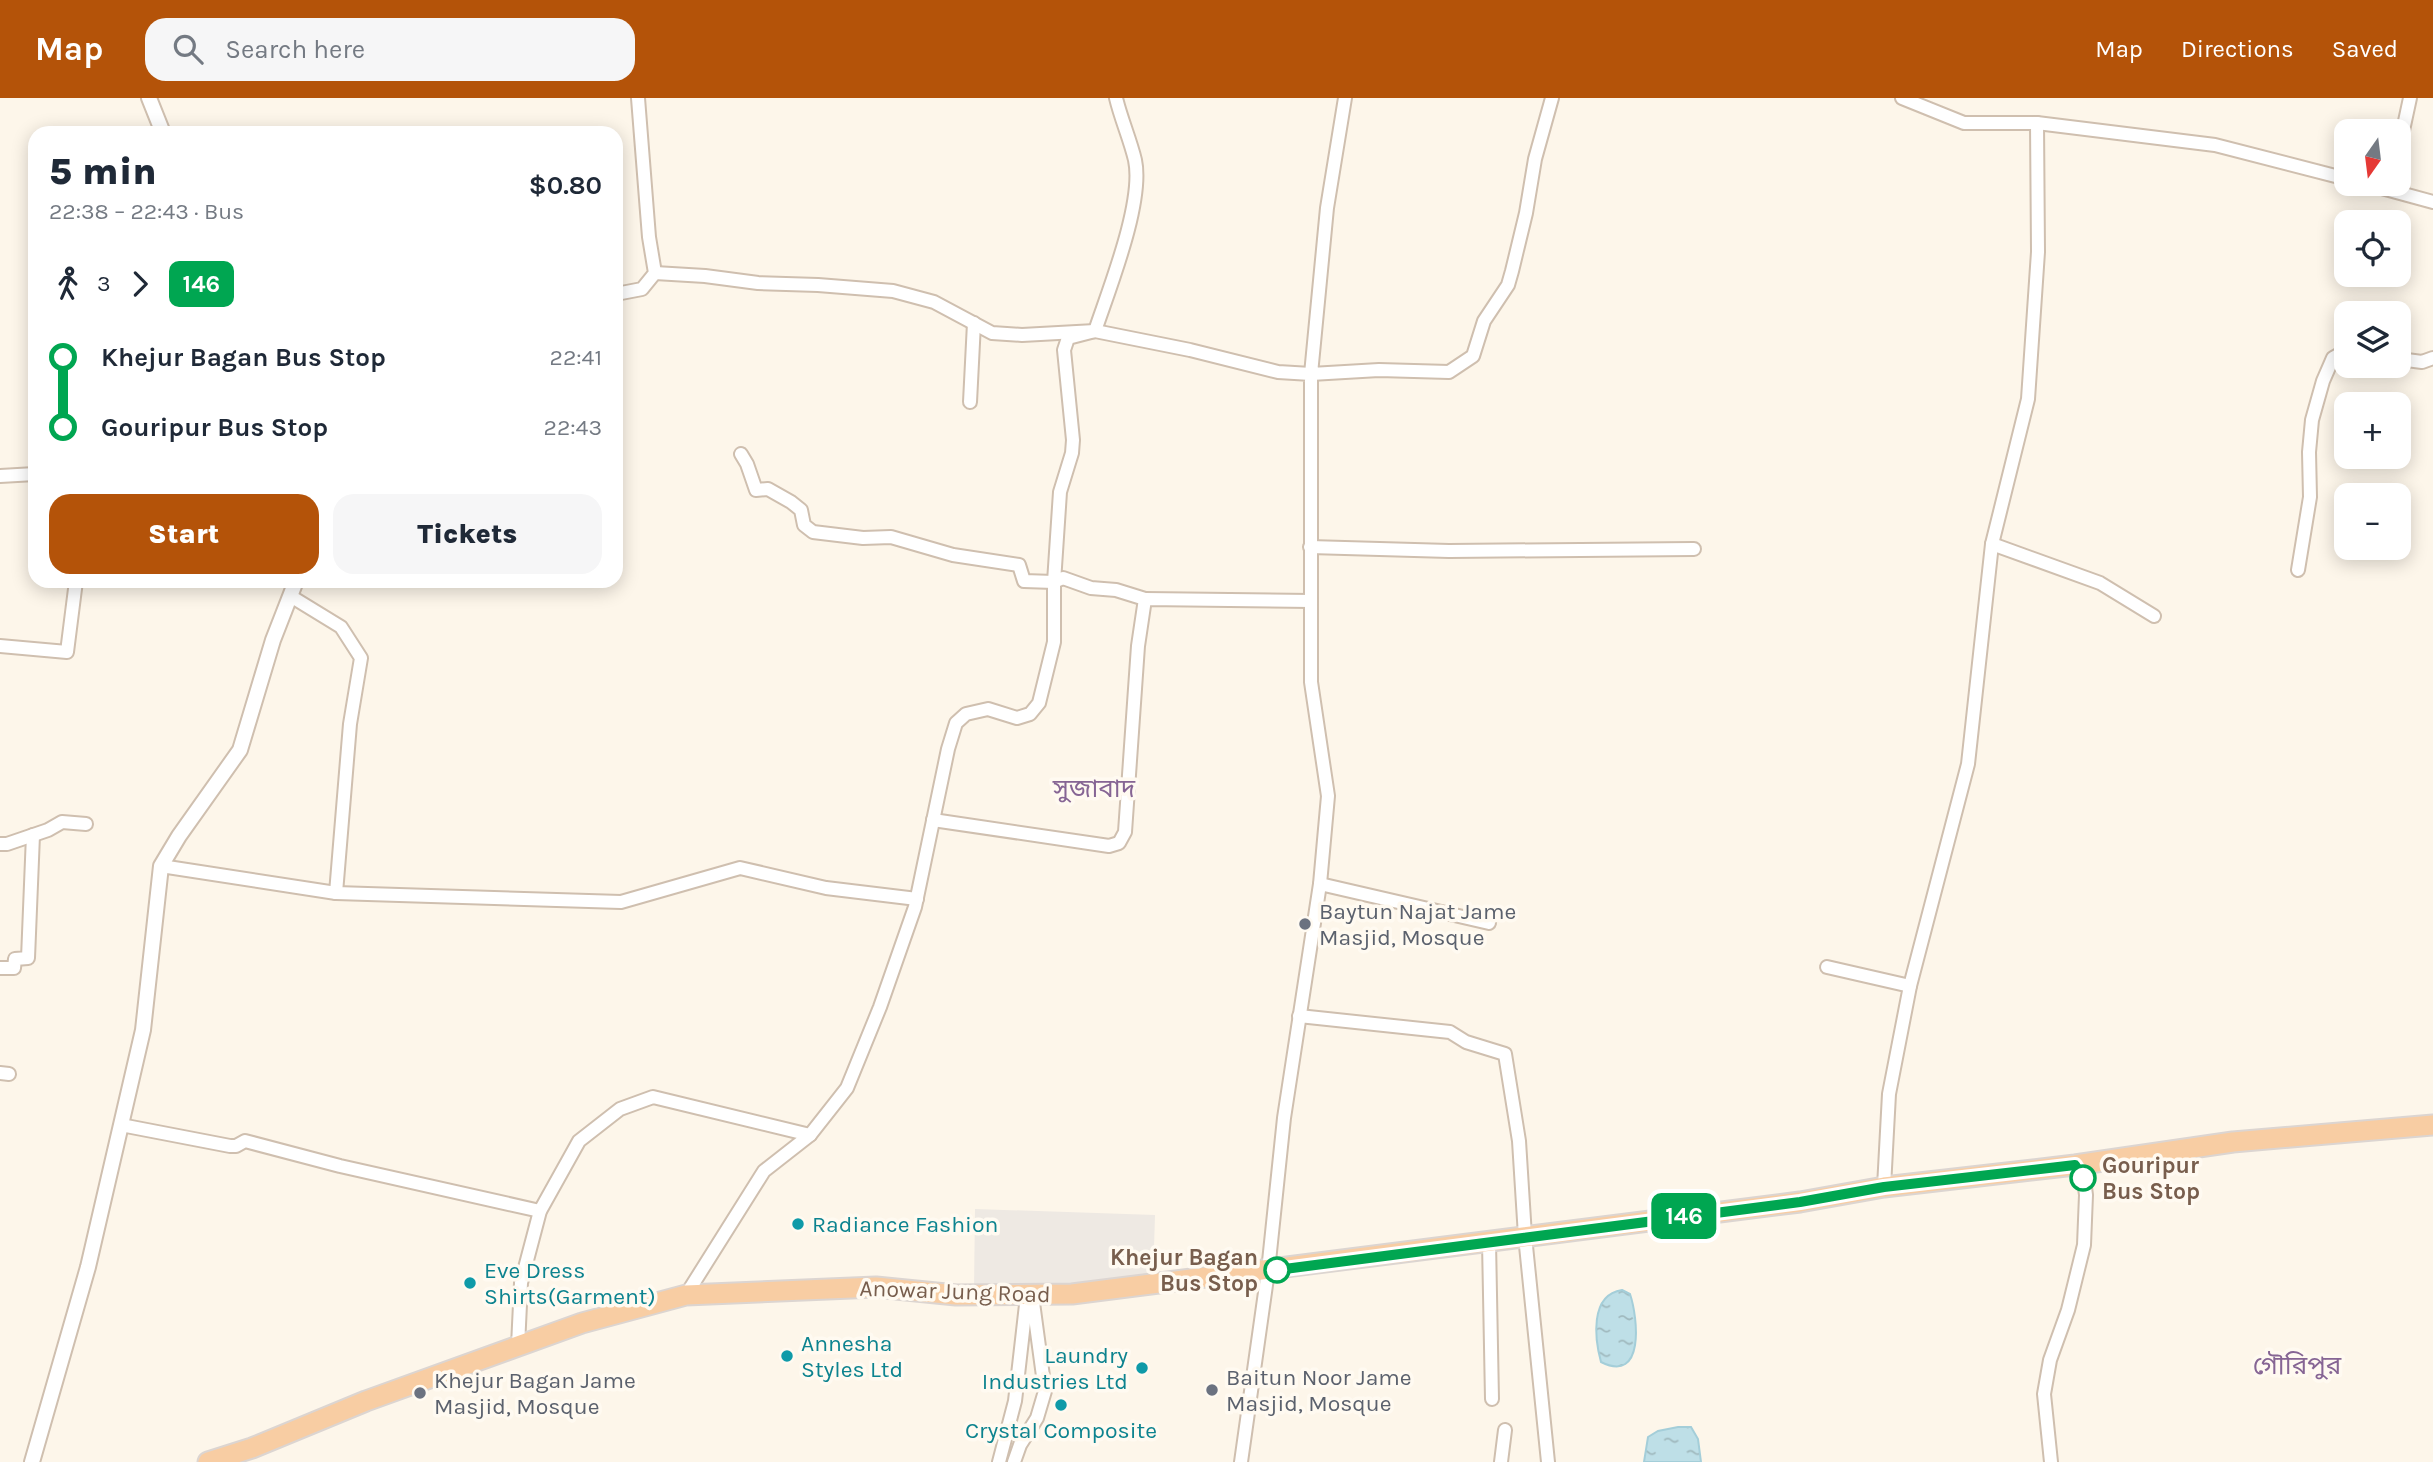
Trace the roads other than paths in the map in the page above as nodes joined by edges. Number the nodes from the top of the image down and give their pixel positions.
1 (149, 98) edge
2 (638, 98) edge
3 (1116, 98) edge
4 (1345, 98) edge
5 (1552, 98) edge
6 (1902, 98) edge
7 (2410, 98) edge
8 (2405, 119) edge
9 (2037, 123) junction
10 (160, 126) edge
11 (2334, 176) edge
12 (2412, 194) edge
13 (2433, 202) edge
14 (655, 273) junction
15 (623, 293) edge
16 (974, 323) junction
17 (1095, 331) junction
18 (2334, 357) edge
19 (2433, 358) edge
20 (2411, 361) edge
21 (1311, 374) junction
22 (970, 402) dead end
23 (741, 454) dead end
24 (28, 474) edge
25 (0, 476) edge
26 (1992, 544) junction
27 (1310, 547) junction
28 (1693, 549) dead end
29 (2298, 570) dead end
30 (1054, 582) junction
31 (75, 588) edge
32 (294, 588) edge
33 (292, 597) junction
34 (1145, 599) junction
35 (1311, 601) junction
36 (2154, 616) dead end
37 (0, 646) edge
38 (933, 820) junction
39 (86, 824) dead end
40 (33, 835) junction
41 (0, 844) edge
42 (161, 866) junction
43 (1320, 884) junction
44 (336, 892) junction
45 (917, 899) junction
46 (1489, 923) dead end
47 (1827, 967) dead end
48 (0, 968) edge
49 (1910, 986) junction
50 (1299, 1016) junction
51 (121, 1125) junction
52 (2433, 1125) edge
53 (810, 1135) junction
54 (2075, 1165) junction
55 (1884, 1187) junction
56 (540, 1211) junction
57 (1525, 1236) junction
58 (1489, 1242) junction
59 (1268, 1271) junction
60 (687, 1295) junction
61 (1030, 1295) junction
62 (518, 1346) junction
63 (1492, 1399) dead end
64 (1505, 1430) dead end
65 (32, 1462) edge
66 (208, 1462) edge
67 (999, 1462) edge
68 (1014, 1462) edge
69 (1241, 1462) edge
70 (1501, 1462) edge
71 (1548, 1462) edge
72 (2051, 1462) edge

1 - 10 street
2 - 14 street
3 - 17 street
4 - 21 street
5 - 21 street
6 - 9 street
7 - 8 street
9 - 11 street
9 - 26 street
12 - 13 street
14 - 15 street
14 - 16 street
16 - 17 street
16 - 22 street
17 - 21 street
17 - 30 street
18 - 29 street
19 - 20 street
21 - 27 street
23 - 30 street
24 - 25 street
26 - 36 street
26 - 49 street
27 - 28 street
27 - 35 street
30 - 34 street
30 - 38 street
31 - 37 street
32 - 33 street
33 - 42 street
33 - 44 street
34 - 35 street
34 - 38 street
35 - 43 street
38 - 45 street
39 - 40 street
40 - 41 street
40 - 48 street
42 - 44 street
42 - 51 street
43 - 46 street
43 - 50 street
44 - 45 street
45 - 53 street
47 - 49 street
49 - 55 street
50 - 57 street
50 - 59 street
51 - 56 street
51 - 65 street
52 - 54 highway, Anowar Jung Road
53 - 56 street
53 - 60 street
54 - 55 highway, Anowar Jung Road
54 - 72 street
55 - 57 highway, Anowar Jung Road
56 - 62 street
57 - 58 highway, Anowar Jung Road
57 - 71 street
58 - 59 highway, Anowar Jung Road
58 - 63 street
59 - 61 highway, Anowar Jung Road
59 - 69 street
60 - 61 highway, Anowar Jung Road
60 - 62 highway, Anowar Jung Road
61 - 67 street
61 - 68 street
62 - 66 highway, Anowar Jung Road
64 - 70 street

